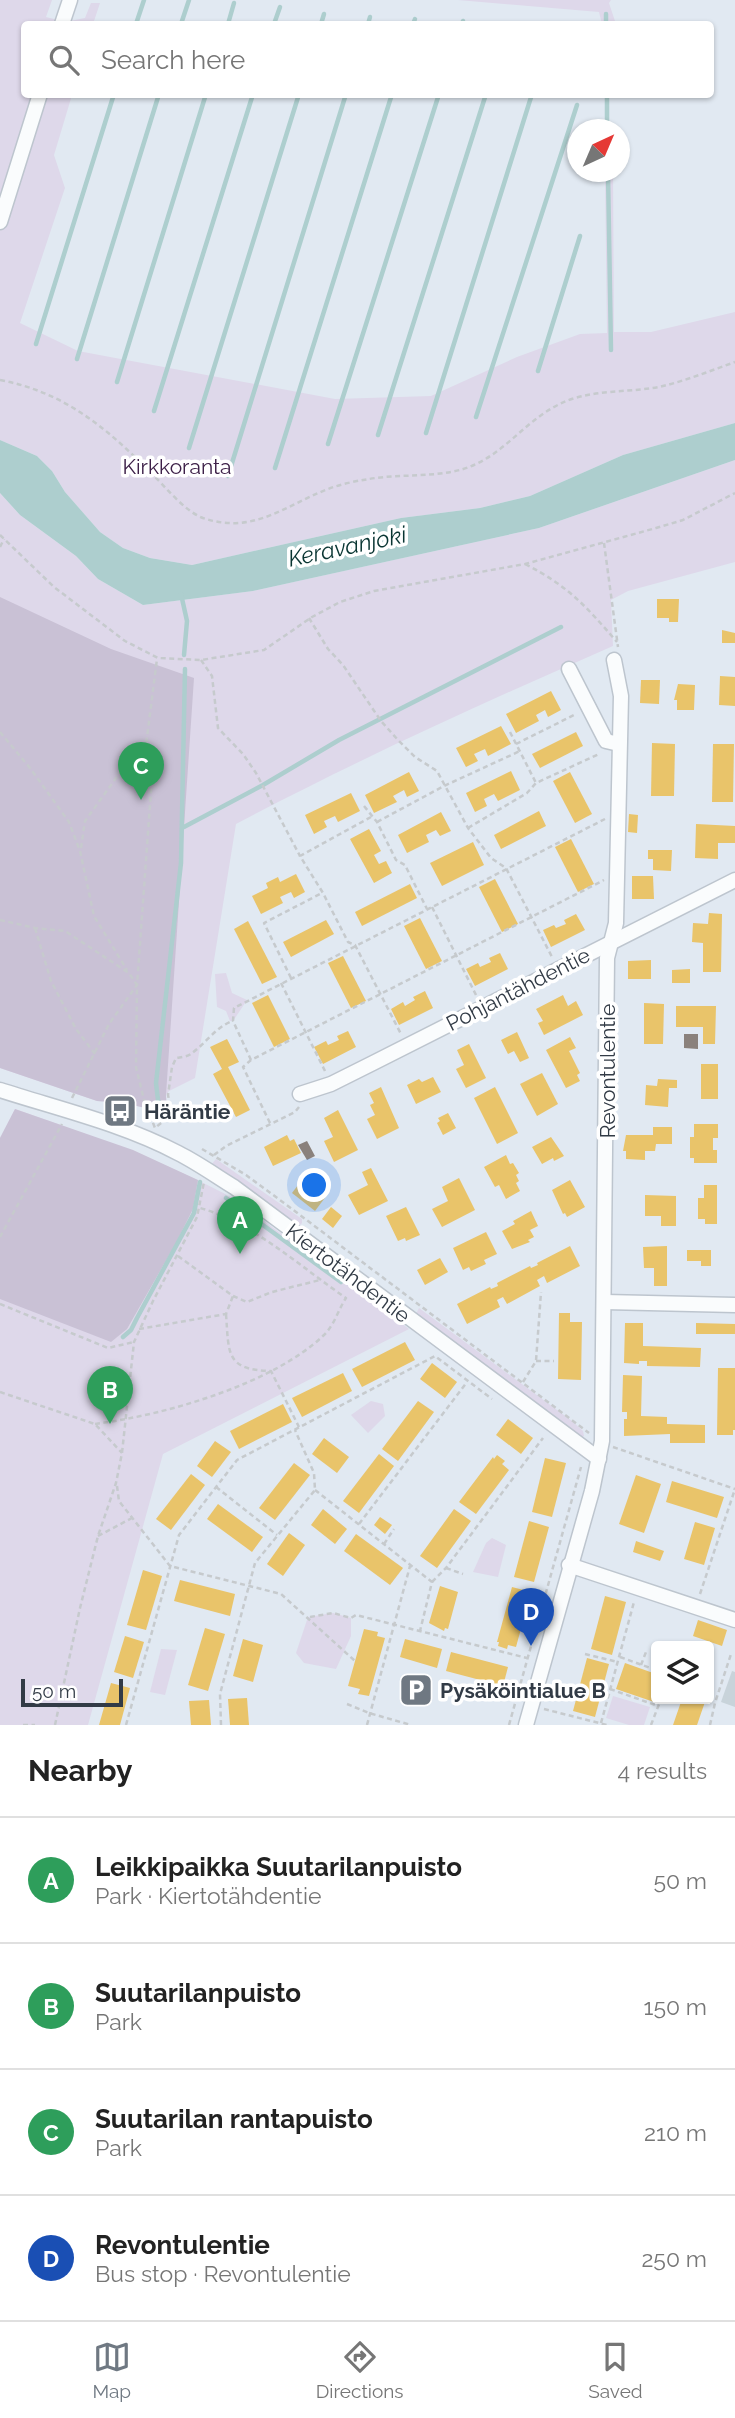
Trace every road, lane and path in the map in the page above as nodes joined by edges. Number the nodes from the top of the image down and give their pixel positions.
1 (70, 0) edge
2 (63, 21) edge
3 (39, 98) edge
4 (0, 222) edge
5 (735, 362) edge
6 (0, 380) edge
7 (735, 494) edge
8 (0, 535) edge
9 (4, 539) junction
10 (604, 542) junction
11 (0, 547) edge
12 (525, 564) junction
13 (309, 618) junction
14 (617, 642) junction
15 (158, 658) junction
16 (201, 660) junction
17 (614, 660) joint
18 (569, 669) dead end
19 (589, 707) junction
20 (0, 732) edge
21 (510, 732) dead end
22 (516, 744) junction
23 (619, 744) junction
24 (146, 745) junction
25 (520, 751) junction
26 (598, 754) dead end
27 (536, 783) junction
28 (444, 786) junction
29 (364, 806) dead end
30 (370, 817) junction
31 (608, 817) dead end
32 (377, 822) junction
33 (468, 828) junction
34 (80, 851) junction
35 (300, 856) junction
36 (506, 868) junction
37 (607, 879) dead end
38 (735, 880) edge
39 (323, 893) junction
40 (432, 907) junction
41 (427, 909) junction
42 (532, 918) junction
43 (0, 920) edge
44 (36, 928) junction
45 (610, 942) junction
46 (355, 945) junction
47 (456, 956) junction
48 (558, 969) junction
49 (129, 973) junction
50 (291, 978) junction
51 (281, 983) junction
52 (137, 985) junction
53 (381, 994) junction
54 (482, 1007) junction
55 (233, 1020) junction
56 (306, 1034) junction
57 (407, 1045) junction
58 (95, 1054) junction
59 (251, 1060) junction
60 (331, 1084) junction
61 (0, 1090) edge
62 (306, 1093) joint
63 (70, 1101) dead end
64 (62, 1124) dead end
65 (270, 1124) junction
66 (204, 1168) junction
67 (200, 1208) junction
68 (0, 1237) edge
69 (178, 1256) junction
70 (320, 1280) junction
71 (541, 1292) dead end
72 (233, 1296) junction
73 (605, 1302) junction
74 (0, 1304) edge
75 (735, 1305) edge
76 (226, 1314) junction
77 (139, 1329) junction
78 (134, 1342) junction
79 (536, 1361) junction
80 (554, 1361) dead end
81 (271, 1371) junction
82 (467, 1381) junction
83 (523, 1382) dead end
84 (0, 1392) edge
85 (492, 1399) dead end
86 (127, 1420) junction
87 (95, 1424) junction
88 (297, 1428) junction
89 (543, 1438) dead end
90 (612, 1447) dead end
91 (122, 1453) junction
92 (599, 1459) junction
93 (582, 1466) dead end
94 (116, 1483) junction
95 (216, 1487) junction
96 (735, 1489) edge
97 (315, 1490) junction
98 (133, 1517) junction
99 (359, 1524) junction
100 (394, 1529) dead end
101 (276, 1535) junction
102 (98, 1536) junction
103 (384, 1544) junction
104 (569, 1565) junction
105 (170, 1566) junction
106 (410, 1566) junction
107 (446, 1568) junction
108 (463, 1574) dead end
109 (432, 1581) junction
110 (248, 1586) junction
111 (638, 1587) junction
112 (696, 1608) junction
113 (308, 1617) junction
114 (735, 1620) edge
115 (395, 1625) junction
116 (420, 1631) junction
117 (646, 1653) dead end
118 (585, 1654) dead end
119 (731, 1654) dead end
120 (619, 1657) junction
121 (527, 1658) junction
122 (355, 1661) dead end
123 (618, 1662) junction
124 (641, 1665) junction
125 (377, 1667) dead end
126 (383, 1668) junction
127 (651, 1668) edge
128 (610, 1689) junction
129 (347, 1704) dead end
130 (658, 1706) joint
131 (541, 1708) dead end
132 (369, 1713) junction
133 (601, 1723) edge
134 (23, 1725) edge
135 (35, 1725) edge
136 (55, 1725) edge
137 (126, 1725) edge
138 (221, 1725) edge
139 (368, 1725) edge
140 (411, 1725) edge
141 (509, 1725) edge
142 (526, 1725) edge
143 (607, 1725) edge
144 (653, 1725) edge
145 (710, 1725) edge

1 - 2 street
3 - 4 street
5 - 6 path
7 - 10 path
8 - 9 path
9 - 11 path
9 - 15 path
10 - 12 path
10 - 14 path
12 - 13 path
12 - 14 path
13 - 16 path
13 - 28 path
14 - 17 path
15 - 16 path
15 - 24 path
16 - 35 path
17 - 23 street, Revontulentie
18 - 19 street
19 - 22 path
19 - 23 street
20 - 34 path
21 - 22 path
22 - 25 path
23 - 45 street, Revontulentie
24 - 34 path
24 - 52 path
25 - 27 path
25 - 28 path
26 - 27 path
27 - 33 path
28 - 32 path
28 - 33 path
29 - 30 path
30 - 32 path
30 - 35 path
31 - 36 path
32 - 41 path
33 - 36 path
34 - 49 path
35 - 39 path
36 - 40 path
36 - 42 path
37 - 42 path
38 - 45 street, Pohjantähdentie
39 - 46 path
39 - 50 path
40 - 41 path
40 - 47 path
41 - 46 path
42 - 47 path
42 - 48 path
43 - 44 path
44 - 49 path
44 - 58 path
45 - 48 street, Pohjantähdentie
45 - 73 street, Revontulentie
46 - 50 path
46 - 53 path
47 - 53 path
47 - 54 path
48 - 54 street, Pohjantähdentie
49 - 52 path
50 - 51 path
51 - 55 path
51 - 56 path
52 - 55 path
52 - 58 path
53 - 56 path
53 - 57 path
54 - 57 street, Pohjantähdentie
55 - 59 path
56 - 59 path
56 - 60 path
57 - 60 street, Pohjantähdentie
58 - 63 path
59 - 65 path
60 - 62 street, Pohjantähdentie
61 - 66 street, Kiertotähdentie
62 - 65 path
64 - 68 path
65 - 66 path
66 - 67 path
66 - 92 street, Kiertotähdentie
67 - 69 path
67 - 70 path
69 - 72 path
69 - 77 path
70 - 72 path
70 - 81 path
71 - 79 path
72 - 76 path
73 - 75 street
73 - 92 street, Revontulentie
74 - 78 path
76 - 77 path
76 - 81 path
77 - 78 path
78 - 86 path
79 - 80 path
79 - 83 path
81 - 86 path
81 - 88 path
82 - 85 path
82 - 88 path
82 - 99 path
84 - 87 path
86 - 87 path
86 - 91 path
87 - 91 path
88 - 95 path
88 - 97 path
89 - 107 path
90 - 96 path
91 - 94 path
92 - 104 street, Revontulentie
93 - 121 path
94 - 98 path
94 - 102 path
95 - 101 path
95 - 105 path
96 - 112 path
97 - 99 path
97 - 101 path
98 - 102 path
98 - 105 path
99 - 103 path
100 - 103 path
101 - 110 path
102 - 136 path
103 - 106 path
104 - 111 street
104 - 142 street, Revontulentie
105 - 110 path
105 - 137 path
106 - 109 path
106 - 115 path
107 - 108 path
107 - 109 path
109 - 116 path
110 - 113 path
110 - 138 path
111 - 112 street
111 - 120 path
112 - 114 street
113 - 115 path
113 - 122 path
115 - 116 path
115 - 126 path
116 - 121 path
117 - 124 path
118 - 123 path
119 - 145 path
120 - 123 path
120 - 124 path
121 - 141 path
123 - 128 path
124 - 127 path
125 - 126 path
126 - 132 path
128 - 130 path
128 - 133 path
129 - 132 path
130 - 144 path
131 - 133 path
132 - 139 path
132 - 140 path
133 - 143 path
134 - 135 path

